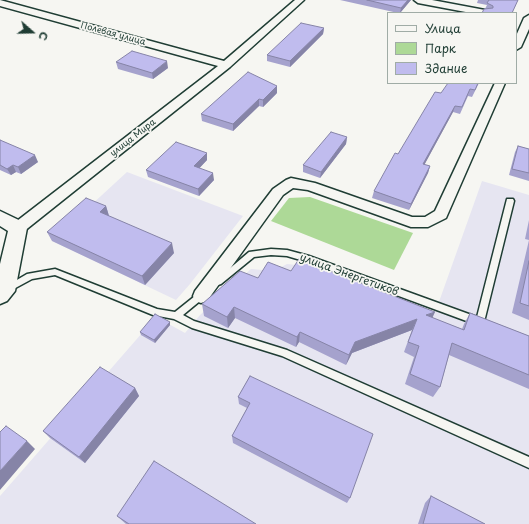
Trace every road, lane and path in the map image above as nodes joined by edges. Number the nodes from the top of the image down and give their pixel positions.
1 (300, 0) edge
2 (418, 0) edge
3 (0, 3) edge
4 (480, 12) edge
5 (517, 19) edge
6 (529, 20) edge
7 (517, 45) edge
8 (226, 65) junction
9 (500, 84) edge
10 (510, 201) dead end
11 (0, 218) edge
12 (18, 228) junction
13 (2, 293) edge
14 (201, 296) junction
15 (176, 316) junction
16 (529, 463) edge

1 - 8 street, улица Мира
2 - 4 street
3 - 8 street, Полевая улица
5 - 6 street
6 - 7 street
8 - 12 street, улица Мира
9 - 14 street
10 - 14 lane, улица Энергетиков
11 - 12 street
12 - 13 street
13 - 15 lane
14 - 15 lane, улица Энергетиков
15 - 16 lane

